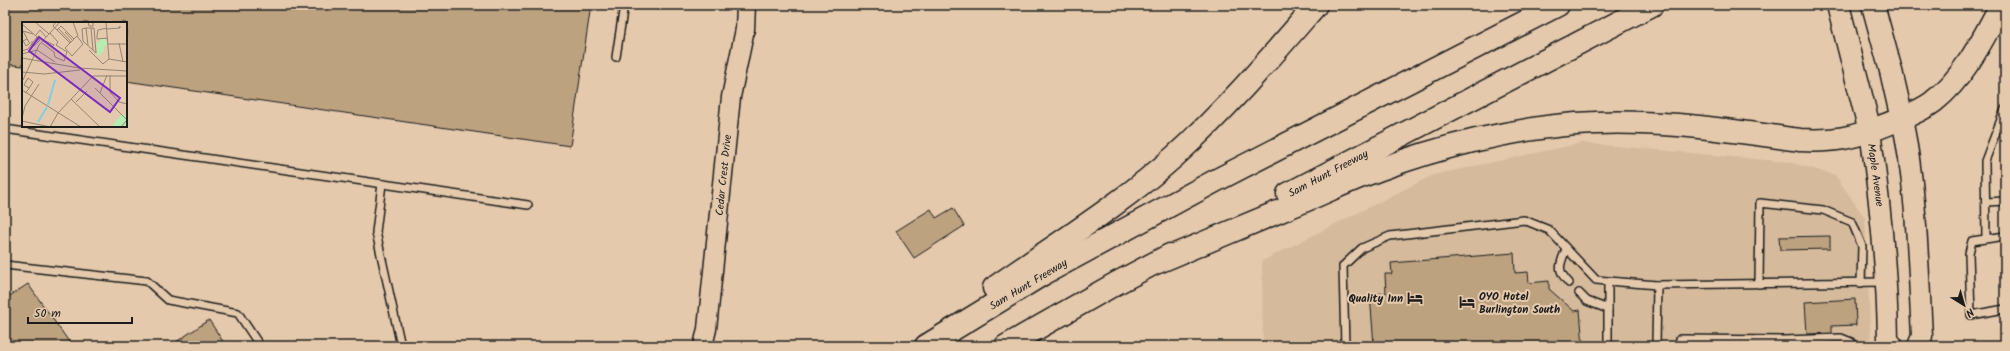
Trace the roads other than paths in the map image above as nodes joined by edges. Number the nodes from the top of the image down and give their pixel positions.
1 (624, 5) edge
2 (746, 5) edge
3 (1316, 5) edge
4 (1558, 5) edge
5 (1652, 5) edge
6 (1838, 5) edge
7 (1873, 5) edge
8 (2000, 5) edge
9 (616, 57) dead end
10 (2005, 108) edge
11 (1902, 119) junction
12 (5, 129) edge
13 (1870, 131) junction
14 (382, 184) junction
15 (2005, 200) edge
16 (1986, 202) junction
17 (528, 205) dead end
18 (2005, 236) edge
19 (1986, 238) junction
20 (1566, 249) junction
21 (1158, 262) junction
22 (5, 265) edge
23 (1608, 281) junction
24 (1886, 282) junction
25 (1569, 283) dead end
26 (1861, 283) junction
27 (1759, 284) junction
28 (1657, 285) junction
29 (1579, 293) dead end
30 (1608, 309) junction
31 (2005, 309) edge
32 (260, 346) edge
33 (401, 346) edge
34 (703, 346) edge
35 (912, 346) edge
36 (926, 346) edge
37 (1006, 346) edge
38 (1345, 346) edge
39 (1608, 346) edge
40 (1656, 346) edge
41 (1680, 346) edge
42 (1853, 346) edge
43 (1893, 346) edge
44 (1918, 346) edge

1 - 9 lane
2 - 34 street, Cedar Crest Drive
3 - 35 main road
4 - 36 main road, Sam Hunt Freeway
5 - 21 main road, Sam Hunt Freeway
6 - 13 main road, Maple Avenue
7 - 11 main road
8 - 11 main road
10 - 16 lane
11 - 13 main road
11 - 44 main road
12 - 14 lane
13 - 21 main road
13 - 24 main road, Maple Avenue
14 - 17 lane
14 - 33 lane
15 - 16 lane
16 - 19 lane
18 - 19 lane
19 - 31 lane
20 - 23 lane
20 - 25 lane
20 - 38 lane
21 - 37 main road, Sam Hunt Freeway
22 - 32 lane
23 - 28 lane
23 - 30 lane
24 - 26 lane
24 - 43 main road, Maple Avenue
26 - 27 lane
26 - 27 lane
27 - 28 lane
28 - 40 lane
29 - 30 lane
30 - 39 lane
41 - 42 lane

